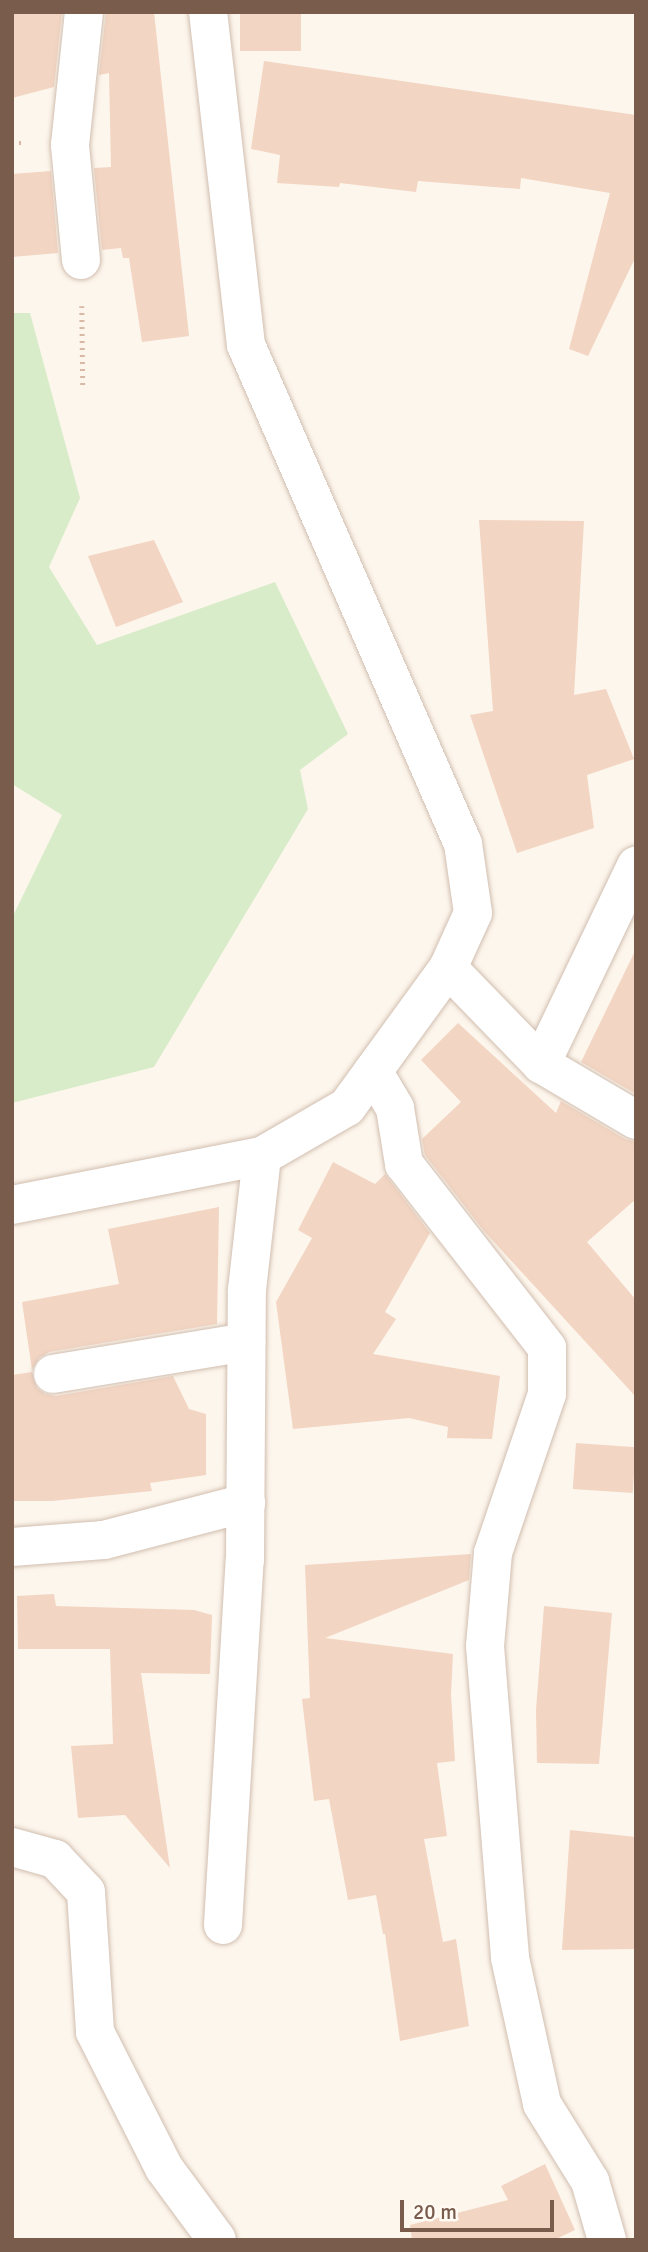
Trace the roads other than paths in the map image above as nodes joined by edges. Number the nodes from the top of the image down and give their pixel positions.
1 (84, 12) edge
2 (208, 12) edge
3 (81, 260) road end
4 (636, 866) edge
5 (447, 968) junction
6 (541, 1064) junction
7 (373, 1071) junction
8 (636, 1120) edge
9 (262, 1156) junction
10 (12, 1205) edge
11 (246, 1342) junction
12 (52, 1374) dead end
13 (246, 1503) junction
14 (12, 1547) edge
15 (12, 1847) edge
16 (223, 1925) dead end
17 (217, 2240) edge
18 (607, 2240) edge

1 - 3 street
2 - 5 street
4 - 6 street
5 - 6 street
5 - 7 street
6 - 8 street
7 - 9 street
7 - 18 street
9 - 10 street
9 - 11 street
11 - 12 street
11 - 13 street
13 - 14 street
13 - 16 street
15 - 17 street

